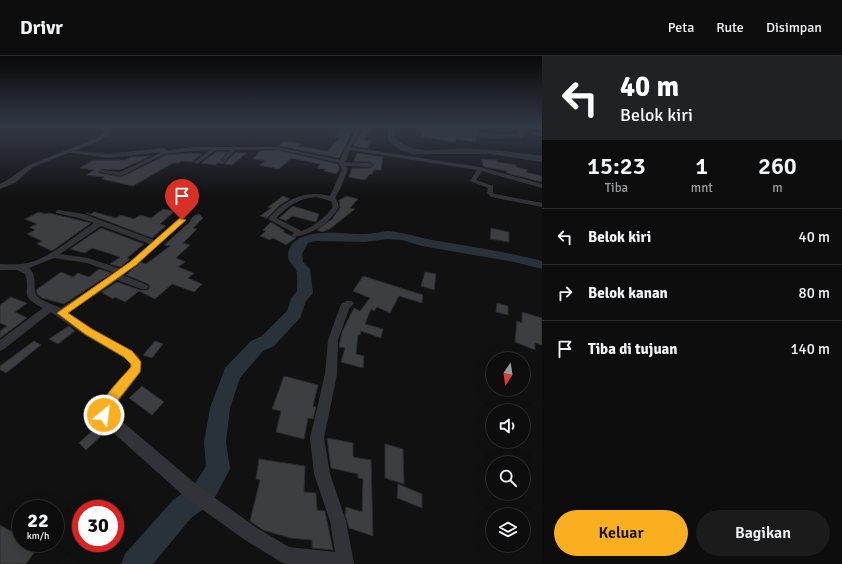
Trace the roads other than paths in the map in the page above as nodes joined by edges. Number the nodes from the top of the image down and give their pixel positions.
1 (73, 150) edge
2 (180, 150) junction
3 (185, 150) edge
4 (214, 150) edge
5 (233, 150) edge
6 (291, 150) edge
7 (347, 150) edge
8 (358, 150) edge
9 (68, 152) junction
10 (225, 160) dead end
11 (197, 162) dead end
12 (342, 163) junction
13 (370, 165) dead end
14 (480, 169) junction
15 (102, 172) dead end
16 (542, 186) edge
17 (0, 187) edge
18 (331, 199) junction
19 (542, 206) edge
20 (58, 212) dead end
21 (182, 220) dead end
22 (100, 222) junction
23 (156, 243) junction
24 (54, 254) junction
25 (0, 267) edge
26 (16, 267) junction
27 (119, 274) junction
28 (144, 287) dead end
29 (349, 303) dead end
30 (50, 308) junction
31 (62, 313) junction
32 (0, 346) edge
33 (345, 563) edge

1 - 9 street
2 - 3 street
2 - 9 street
2 - 15 street
4 - 11 street
5 - 10 street
6 - 12 street
7 - 12 street
8 - 14 street
9 - 17 street
12 - 13 street
12 - 18 street
14 - 16 street
14 - 19 street
18 - 18 street
20 - 22 street
21 - 23 street
22 - 23 street
22 - 24 street
23 - 27 street
24 - 26 street
24 - 27 street
25 - 26 street
26 - 30 street
27 - 28 street
27 - 31 street
29 - 33 street
30 - 31 street
30 - 32 street
31 - 33 street

